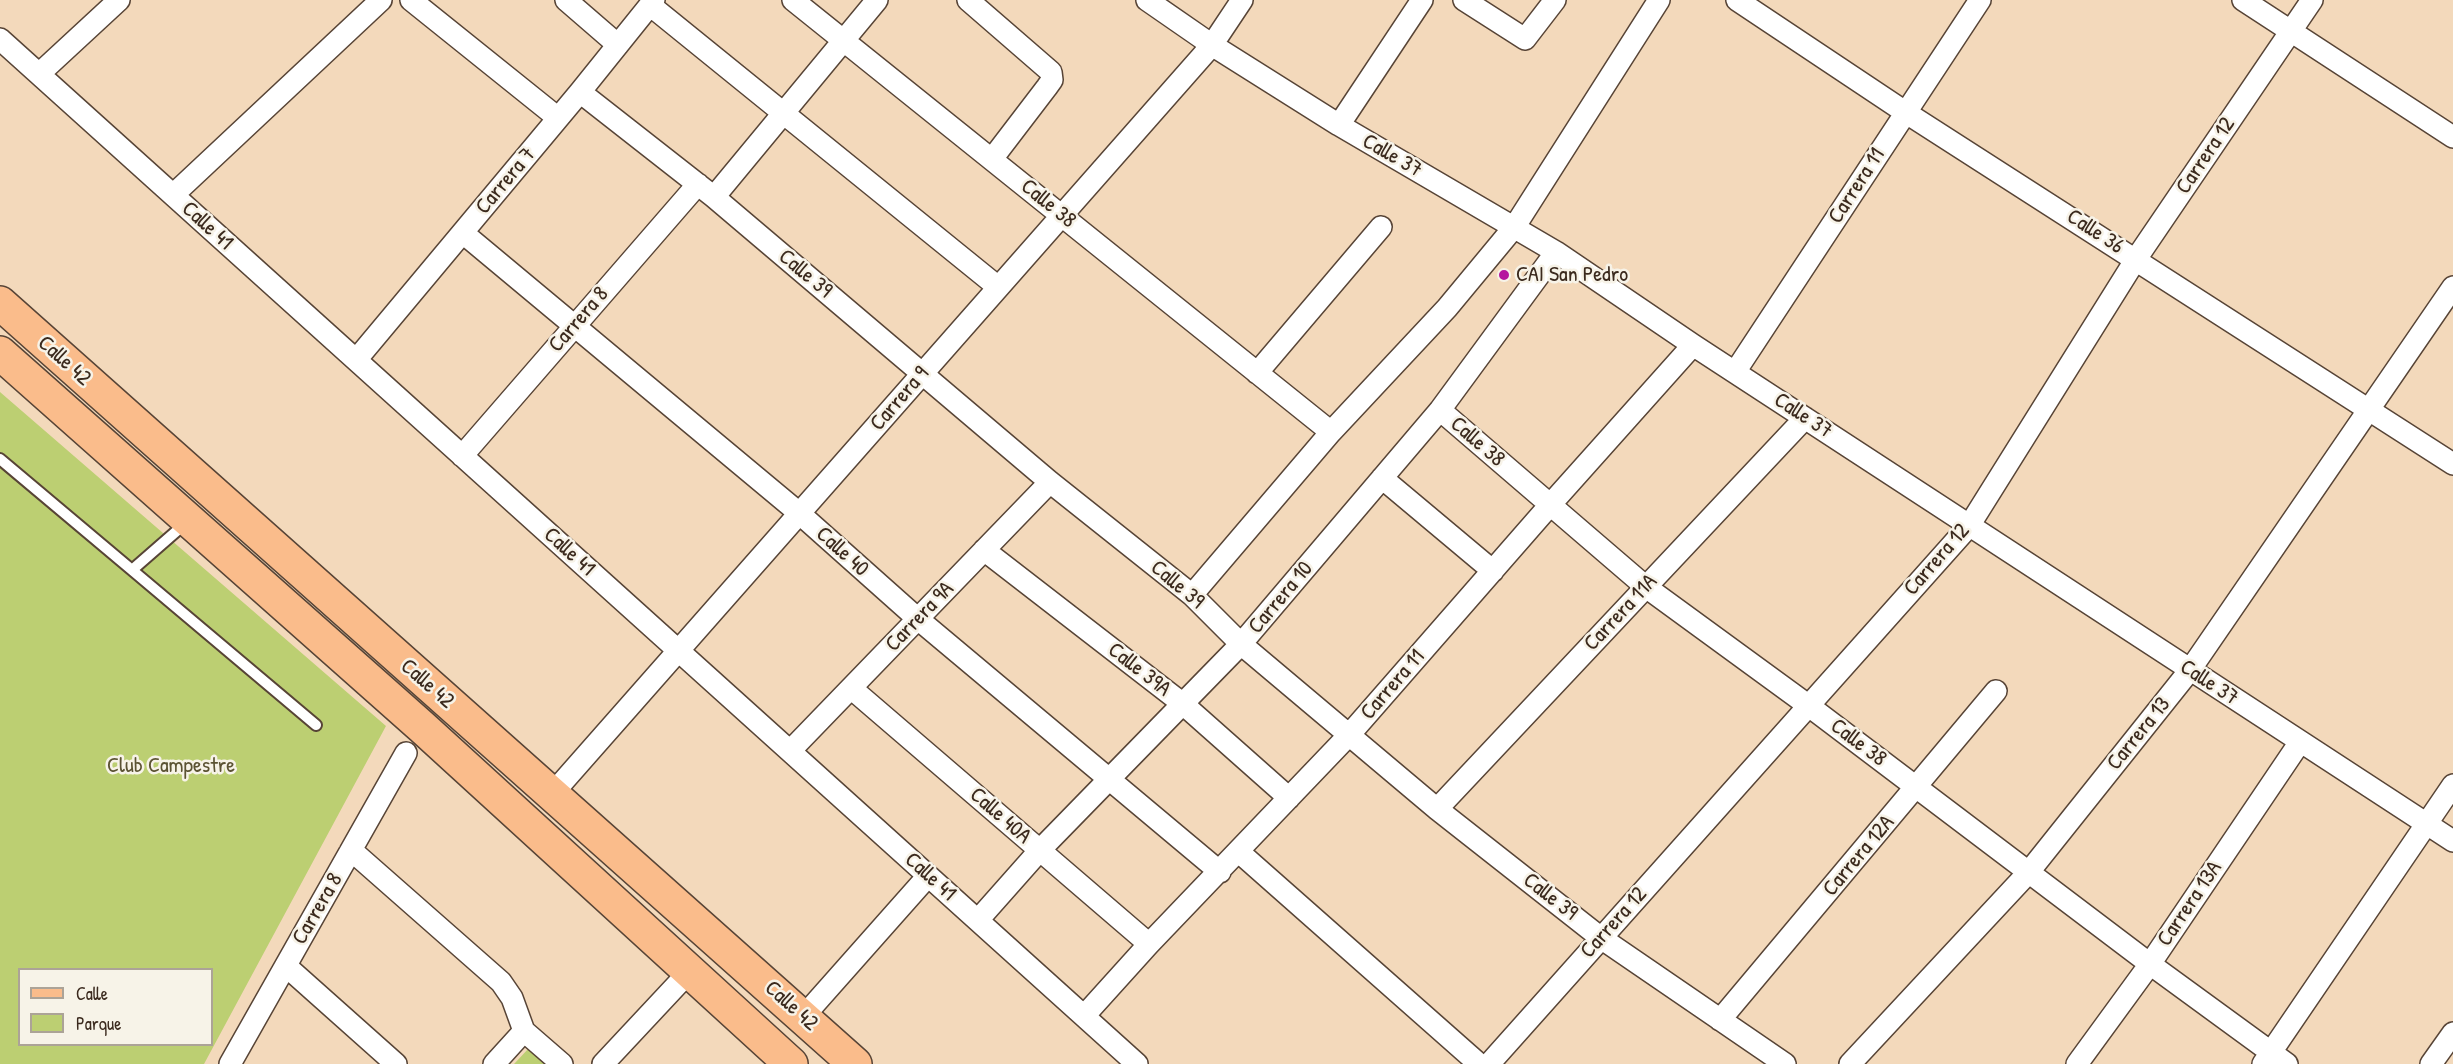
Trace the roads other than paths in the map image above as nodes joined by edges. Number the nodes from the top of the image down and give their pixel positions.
1 (119, 0) edge
2 (381, 0) edge
3 (411, 0) edge
4 (566, 0) edge
5 (793, 0) edge
6 (877, 0) edge
7 (968, 0) edge
8 (1147, 0) edge
9 (1242, 0) edge
10 (1422, 0) edge
11 (1464, 0) edge
12 (1555, 0) edge
13 (1659, 0) edge
14 (1737, 0) edge
15 (1980, 0) edge
16 (2243, 0) edge
17 (2312, 0) edge
18 (652, 3) edge
19 (2292, 32) junction
20 (0, 39) edge
21 (843, 40) junction
22 (618, 45) junction
23 (1212, 45) junction
24 (39, 74) junction
25 (580, 92) junction
26 (783, 112) junction
27 (1905, 112) junction
28 (558, 118) junction
29 (1339, 125) junction
30 (2453, 137) edge
31 (992, 159) junction
32 (706, 191) junction
33 (173, 195) junction
34 (1062, 215) junction
35 (1515, 226) junction
36 (1381, 227) dead end
37 (463, 233) junction
38 (1557, 252) junction
39 (2136, 259) junction
40 (998, 287) junction
41 (2453, 287) edge
42 (0, 303) edge
43 (574, 325) junction
44 (1693, 345) junction
45 (0, 353) edge
46 (356, 360) junction
47 (1735, 372) junction
48 (923, 373) junction
49 (1257, 373) junction
50 (1440, 410) junction
51 (2368, 410) junction
52 (1805, 418) junction
53 (1330, 432) junction
54 (462, 456) junction
55 (0, 459) edge
56 (2453, 464) edge
57 (1382, 478) junction
58 (1050, 482) junction
59 (1550, 506) junction
60 (800, 513) junction
61 (188, 521) junction
62 (1969, 526) junction
63 (984, 550) junction
64 (132, 570) junction
65 (1493, 571) junction
66 (1646, 587) junction
67 (1192, 595) junction
68 (918, 619) junction
69 (1241, 644) junction
70 (678, 650) junction
71 (2190, 670) junction
72 (851, 688) junction
73 (1996, 691) dead end
74 (1183, 704) junction
75 (1809, 706) junction
76 (316, 725) dead end
77 (1349, 735) junction
78 (2300, 742) junction
79 (790, 751) junction
80 (406, 753) dead end
81 (1108, 780) junction
82 (2453, 785) edge
83 (1916, 788) junction
84 (553, 793) junction
85 (1288, 798) junction
86 (1437, 809) junction
87 (2427, 823) junction
88 (2453, 841) edge
89 (351, 850) junction
90 (1040, 850) junction
91 (1239, 852) junction
92 (1220, 872) junction
93 (2028, 873) junction
94 (928, 876) junction
95 (978, 921) junction
96 (1601, 938) junction
97 (1149, 944) junction
98 (2150, 964) junction
99 (286, 966) junction
100 (689, 972) junction
101 (1084, 1016) junction
102 (803, 1017) junction
103 (1720, 1020) junction
104 (524, 1031) junction
105 (2453, 1033) edge
106 (2274, 1060) edge
107 (1133, 1063) edge
108 (230, 1064) edge
109 (396, 1064) edge
110 (494, 1064) edge
111 (562, 1064) edge
112 (603, 1064) edge
113 (791, 1064) edge
114 (855, 1064) edge
115 (1479, 1064) edge
116 (1489, 1064) edge
117 (1785, 1064) edge
118 (1850, 1064) edge
119 (2077, 1064) edge
120 (2431, 1064) edge

1 - 24 street
2 - 33 street
3 - 28 street
4 - 22 street
5 - 21 street, Calle 38
6 - 21 street, Carrera 8
7 - 31 street
8 - 23 street, Calle 37
9 - 23 street, Carrera 9
10 - 29 street
11 - 12 street
13 - 35 street
14 - 27 street, Calle 36
15 - 27 street, Carrera 11
16 - 19 street
17 - 19 street, Carrera 12
18 - 22 street, Carrera 7
18 - 26 street
19 - 30 street
19 - 39 street, Carrera 12
20 - 24 street, Calle 41
21 - 26 street, Carrera 8
21 - 31 street, Calle 38
22 - 25 street, Carrera 7
23 - 29 street, Calle 37
23 - 34 street, Carrera 9
24 - 33 street, Calle 41
25 - 28 street, Carrera 7
25 - 32 street, Calle 39
26 - 32 street, Carrera 8
26 - 40 street
27 - 39 street, Calle 36
27 - 47 street, Carrera 11
28 - 37 street, Carrera 7
29 - 35 street, Calle 37
31 - 34 street, Calle 38
32 - 43 street, Carrera 8
32 - 48 street, Calle 39
33 - 46 street, Calle 41
34 - 40 street, Carrera 9
34 - 49 street, Calle 38
35 - 38 street, Calle 37
35 - 53 street
36 - 49 street
37 - 43 street, Calle 40
37 - 46 street, Carrera 7
38 - 44 street, Calle 37
38 - 50 street, Carrera 10
39 - 51 street, Calle 36
39 - 62 street, Carrera 12
40 - 48 street, Carrera 9
41 - 51 street, Carrera 13
42 - 84 main road, Calle 42
43 - 54 street, Carrera 8
43 - 60 street, Calle 40
44 - 47 street, Calle 37
44 - 59 street, Carrera 11
45 - 61 main road, Calle 42
46 - 54 street, Calle 41
47 - 52 street, Calle 37
48 - 58 street, Calle 39
48 - 60 street, Carrera 9
49 - 53 street, Calle 38
50 - 57 street, Carrera 10
50 - 59 street, Calle 38
51 - 56 street, Calle 36
51 - 71 street, Carrera 13
52 - 62 street, Calle 37
52 - 66 street, Carrera 11A
53 - 67 street
54 - 70 street, Calle 41
55 - 64 lane
57 - 65 street
57 - 69 street, Carrera 10
58 - 63 street, Carrera 9A
58 - 67 street, Calle 39
59 - 65 street, Carrera 11
59 - 66 street, Calle 38
60 - 68 street, Calle 40
60 - 70 street, Carrera 9
61 - 64 lane
61 - 100 main road, Calle 42
62 - 71 street, Calle 37
62 - 75 street, Carrera 12
63 - 68 street, Carrera 9A
63 - 74 street, Calle 39A
64 - 76 lane
65 - 77 street, Carrera 11
66 - 75 street, Calle 38
66 - 86 street, Carrera 11A
67 - 69 street, Calle 39
68 - 72 street, Carrera 9A
68 - 81 street, Calle 40
69 - 74 street, Carrera 10
69 - 77 street, Calle 39
70 - 79 street, Calle 41
70 - 84 street, Carrera 9
71 - 78 street, Calle 37
71 - 93 street, Carrera 13
72 - 79 street, Carrera 9A
72 - 90 street, Calle 40A
73 - 83 street, Carrera 12A
74 - 81 street, Carrera 10
74 - 85 street, Calle 39A
75 - 83 street, Calle 38
75 - 96 street, Carrera 12
77 - 85 street, Carrera 11
77 - 86 street, Calle 39
78 - 87 street, Calle 37
78 - 98 street, Carrera 13A
79 - 94 street, Calle 41
80 - 89 street, Carrera 8
81 - 90 street, Carrera 10
81 - 92 street, Calle 40
82 - 87 street
83 - 93 street, Calle 38
83 - 103 street, Carrera 12A
84 - 102 main road, Calle 42
85 - 91 street, Carrera 11
86 - 96 street, Calle 39
87 - 88 street, Calle 37
87 - 106 street
89 - 99 street, Carrera 8
89 - 104 street
90 - 95 street, Carrera 10
90 - 97 street, Calle 40A
91 - 92 street, Carrera 11
91 - 115 street
92 - 97 street, Carrera 11
93 - 98 street, Calle 38
93 - 118 street, Carrera 13
94 - 95 street, Calle 41
94 - 102 street
95 - 101 street, Calle 41
96 - 103 street, Calle 39
96 - 116 street, Carrera 12
97 - 101 street, Carrera 11
98 - 106 street, Calle 38
98 - 119 street, Carrera 13A
99 - 108 street, Carrera 8
99 - 109 street
100 - 112 street
100 - 113 main road, Calle 42
101 - 107 street, Calle 41
102 - 114 main road, Calle 42
103 - 117 street, Calle 39
104 - 110 street
104 - 111 street
105 - 120 street

